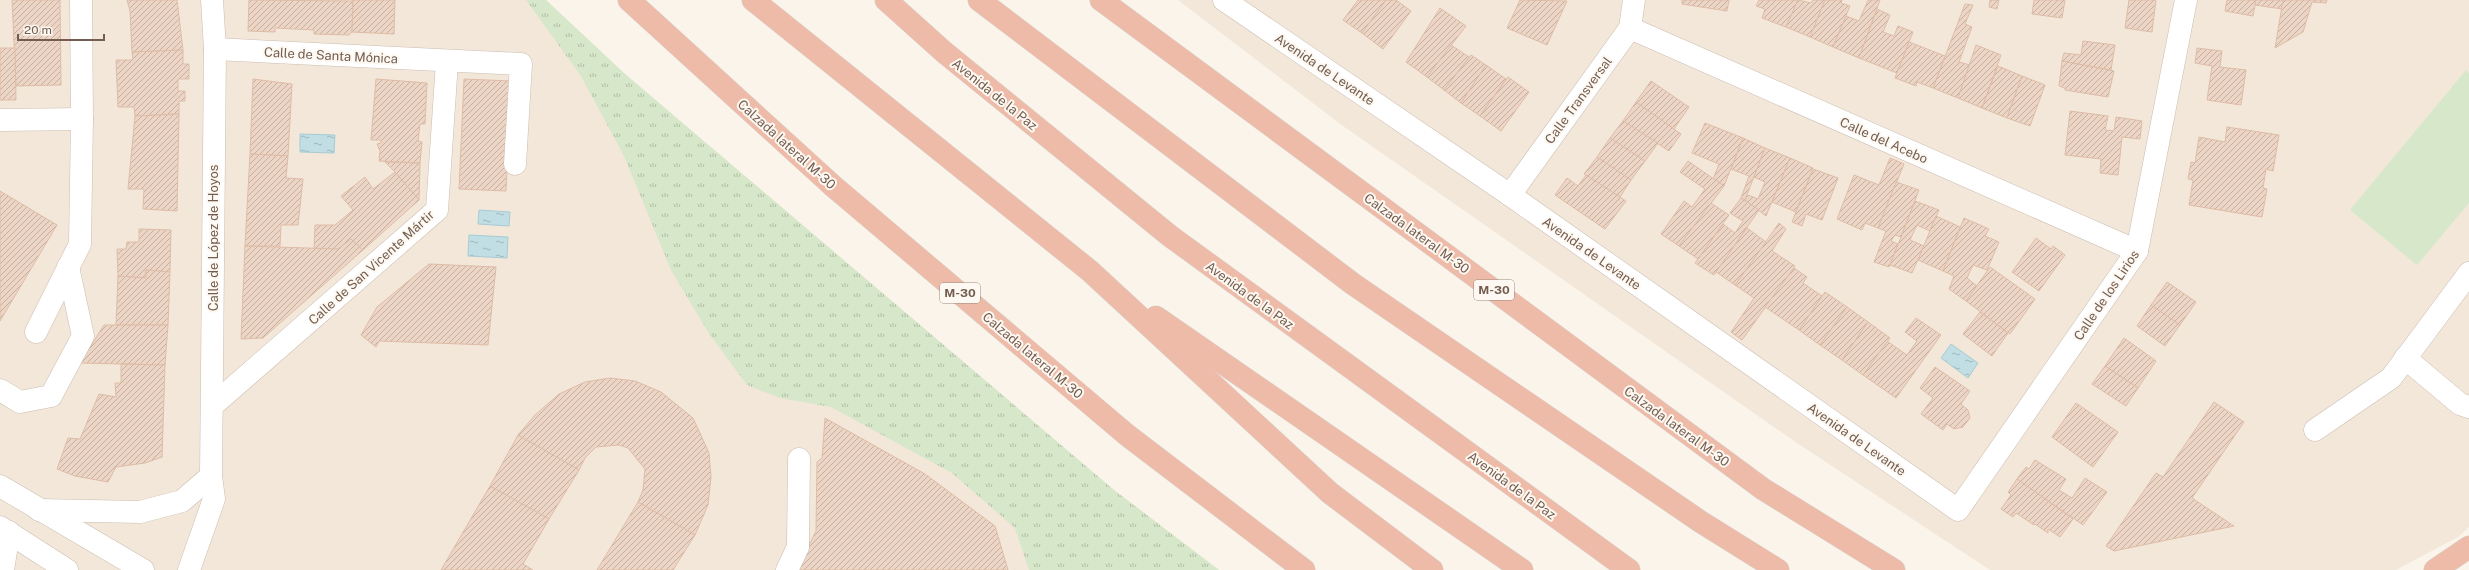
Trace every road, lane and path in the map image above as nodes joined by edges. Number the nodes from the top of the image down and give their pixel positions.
1 (81, 0) edge
2 (212, 0) edge
3 (629, 0) edge
4 (753, 0) edge
5 (886, 0) edge
6 (979, 0) edge
7 (1101, 0) edge
8 (1224, 0) edge
9 (1634, 0) edge
10 (2186, 0) edge
11 (1630, 28) junction
12 (214, 49) junction
13 (447, 62) junction
14 (82, 119) junction
15 (0, 120) edge
16 (515, 164) dead end
17 (1510, 195) junction
18 (2138, 251) junction
19 (68, 267) junction
20 (1090, 271) junction
21 (2469, 273) edge
22 (36, 332) dead end
23 (2406, 358) junction
24 (0, 390) edge
25 (212, 406) junction
26 (2469, 408) edge
27 (2315, 430) dead end
28 (799, 460) dead end
29 (211, 476) junction
30 (0, 486) edge
31 (39, 510) junction
32 (1958, 510) joint
33 (5, 530) edge
34 (2469, 546) edge
35 (3, 570) edge
36 (67, 570) edge
37 (143, 570) edge
38 (189, 570) edge
39 (787, 570) edge
40 (1304, 570) edge
41 (1432, 570) edge
42 (1522, 570) edge
43 (1629, 570) edge
44 (1778, 570) edge
45 (1894, 570) edge
46 (2435, 570) edge

1 - 14 street
2 - 12 street, Calle de López de Hoyos
3 - 40 highway, Calzada lateral M-30 / M-30
4 - 20 highway
5 - 43 highway, Avenida de la Paz
6 - 44 highway
7 - 45 highway, Calzada lateral M-30 / M-30
8 - 17 street, Avenida de Levante
9 - 11 street, Calle Transversal
10 - 18 street, Calle de los Lirios
11 - 17 street, Calle Transversal
11 - 18 street, Calle del Acebo
12 - 13 street, Calle de Santa Mónica
12 - 25 street, Calle de López de Hoyos
13 - 16 street, Calle de Santa Mónica
13 - 25 street, Calle de San Vicente Mártir
14 - 15 street
14 - 19 street
17 - 32 street, Avenida de Levante
18 - 32 street, Calle de los Lirios
19 - 22 street
19 - 24 street
20 - 41 highway
20 - 42 highway
21 - 23 street
23 - 26 street
23 - 27 street
25 - 29 street, Calle de López de Hoyos
28 - 39 street
29 - 31 street
29 - 38 street, Calle de López de Hoyos
30 - 31 street
31 - 37 street
33 - 35 street
33 - 36 street
34 - 46 highway

